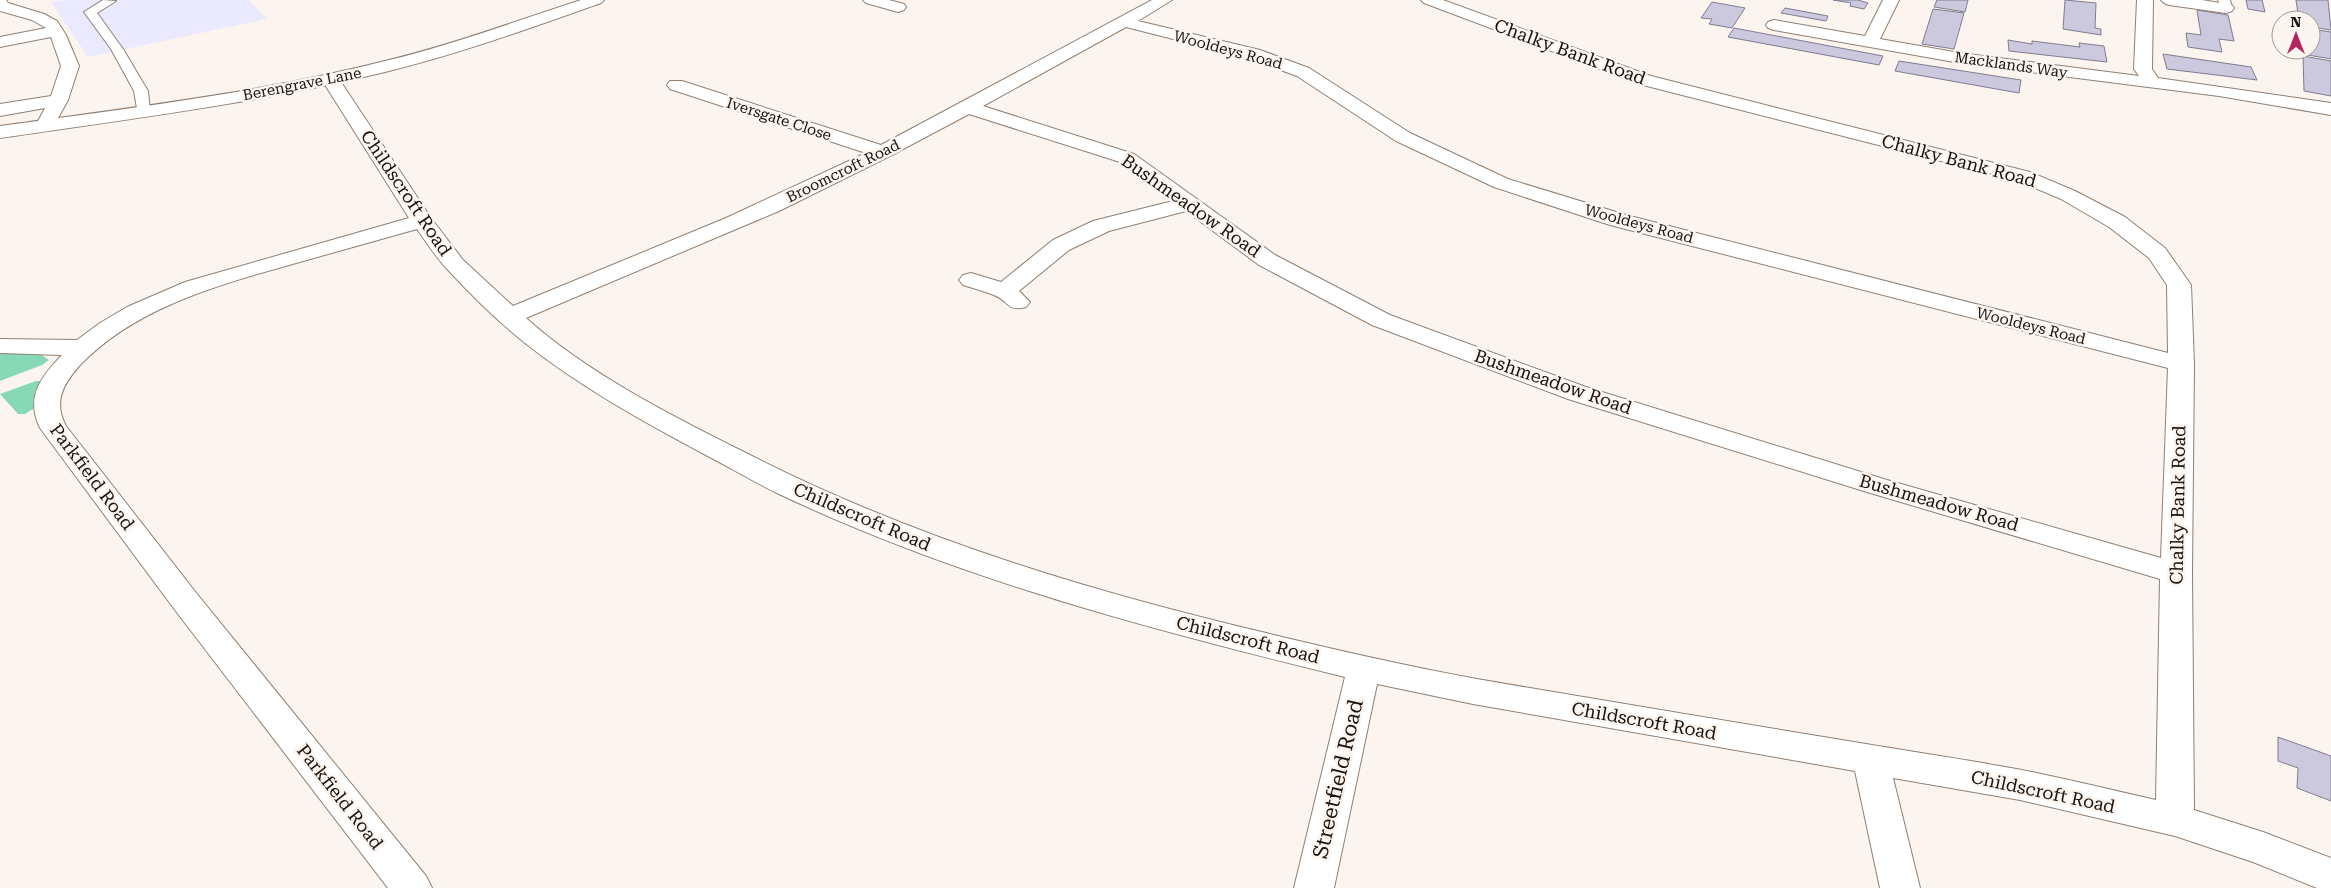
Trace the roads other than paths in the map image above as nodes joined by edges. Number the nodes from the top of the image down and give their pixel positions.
1 (596, 0) edge
2 (1164, 0) edge
3 (1429, 0) edge
4 (1891, 0) edge
5 (2145, 0) edge
6 (2169, 0) edge
7 (110, 1) edge
8 (0, 3) edge
9 (2225, 4) edge
10 (1123, 22) junction
11 (1774, 25) dead end
12 (55, 31) junction
13 (0, 42) edge
14 (1870, 42) junction
15 (696, 77) dead end
16 (331, 80) junction
17 (2153, 83) junction
18 (59, 100) junction
19 (967, 107) junction
20 (2331, 109) edge
21 (0, 110) edge
22 (143, 111) junction
23 (45, 125) junction
24 (0, 132) edge
25 (882, 152) junction
26 (1188, 204) junction
27 (422, 221) junction
28 (971, 280) dead end
29 (509, 316) junction
30 (0, 346) edge
31 (84, 348) junction
32 (2181, 364) junction
33 (2176, 573) junction
34 (1364, 669) junction
35 (1870, 759) junction
36 (2175, 820) junction
37 (2331, 876) edge
38 (412, 888) edge
39 (1314, 888) edge
40 (1900, 888) edge

1 - 16 street, Berengrave Lane
2 - 10 street, Broomcroft Road
3 - 32 street, Chalky Bank Road
4 - 14 street
5 - 17 street
6 - 9 street
7 - 22 lane
8 - 12 street
10 - 19 street, Broomcroft Road
10 - 32 street, Wooldeys Road
11 - 14 street, Macklands Way
12 - 13 street
12 - 18 street
14 - 17 street, Macklands Way
15 - 25 street, Iversgate Close
16 - 22 street, Berengrave Lane
16 - 27 street, Childscroft Road
17 - 20 street, Macklands Way
18 - 21 street
18 - 23 street
19 - 25 street, Broomcroft Road
19 - 26 street, Bushmeadow Road
22 - 23 street, Berengrave Lane
23 - 24 street, Berengrave Lane
25 - 29 street, Broomcroft Road
26 - 28 street
26 - 33 street, Bushmeadow Road
27 - 29 street, Childscroft Road
27 - 31 street, Parkfield Road
29 - 34 street, Childscroft Road
30 - 31 street
31 - 38 street, Parkfield Road
32 - 33 street, Chalky Bank Road
33 - 36 street, Chalky Bank Road
34 - 35 street, Childscroft Road
34 - 39 street, Streetfield Road
35 - 36 street, Childscroft Road
35 - 40 street
36 - 37 street, Childscroft Road

